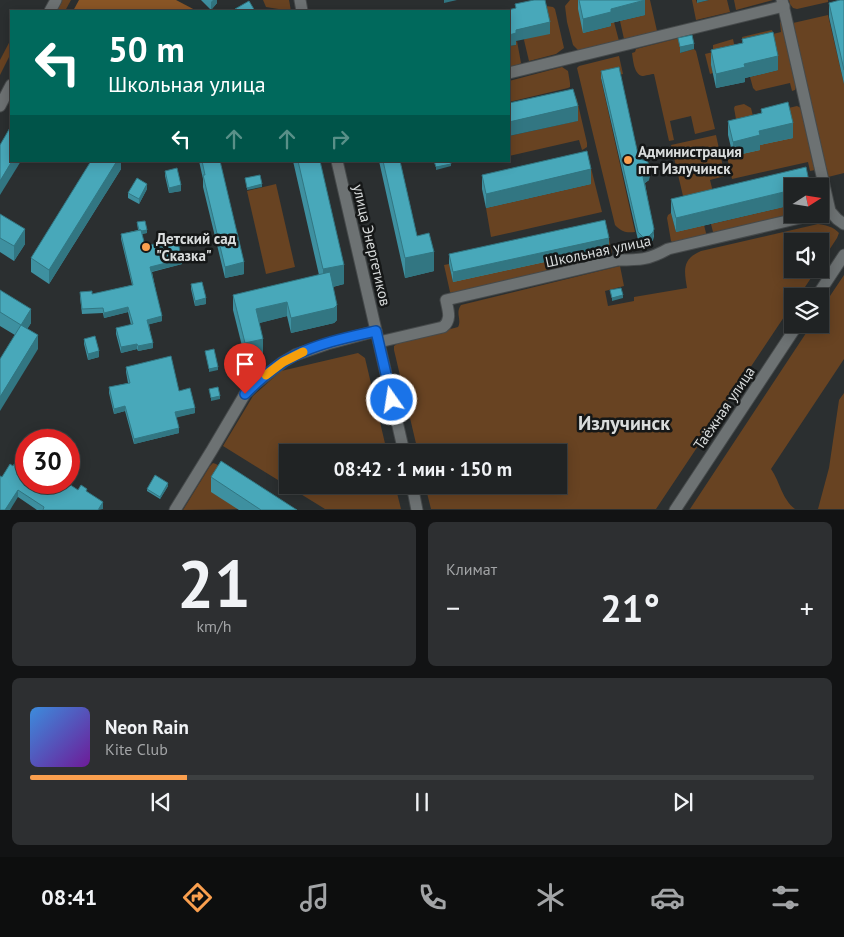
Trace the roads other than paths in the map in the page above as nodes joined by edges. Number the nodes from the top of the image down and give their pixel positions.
1 (783, 3) edge
2 (510, 73) edge
3 (10, 87) edge
4 (0, 106) edge
5 (337, 162) edge
6 (816, 178) edge
7 (829, 215) edge
8 (784, 221) edge
9 (844, 224) edge
10 (844, 255) edge
11 (822, 288) edge
12 (792, 333) edge
13 (378, 336) junction
14 (402, 444) edge
15 (414, 494) edge
16 (175, 510) edge
17 (417, 510) edge
18 (675, 510) edge

1 - 2 street
1 - 6 street
3 - 4 street
5 - 13 street, улица Энергетиков
7 - 9 street
8 - 13 street, Школьная улица
10 - 11 street
12 - 18 street, Таёжная улица
13 - 14 street, улица Энергетиков
13 - 16 street, Школьная улица
15 - 17 street

